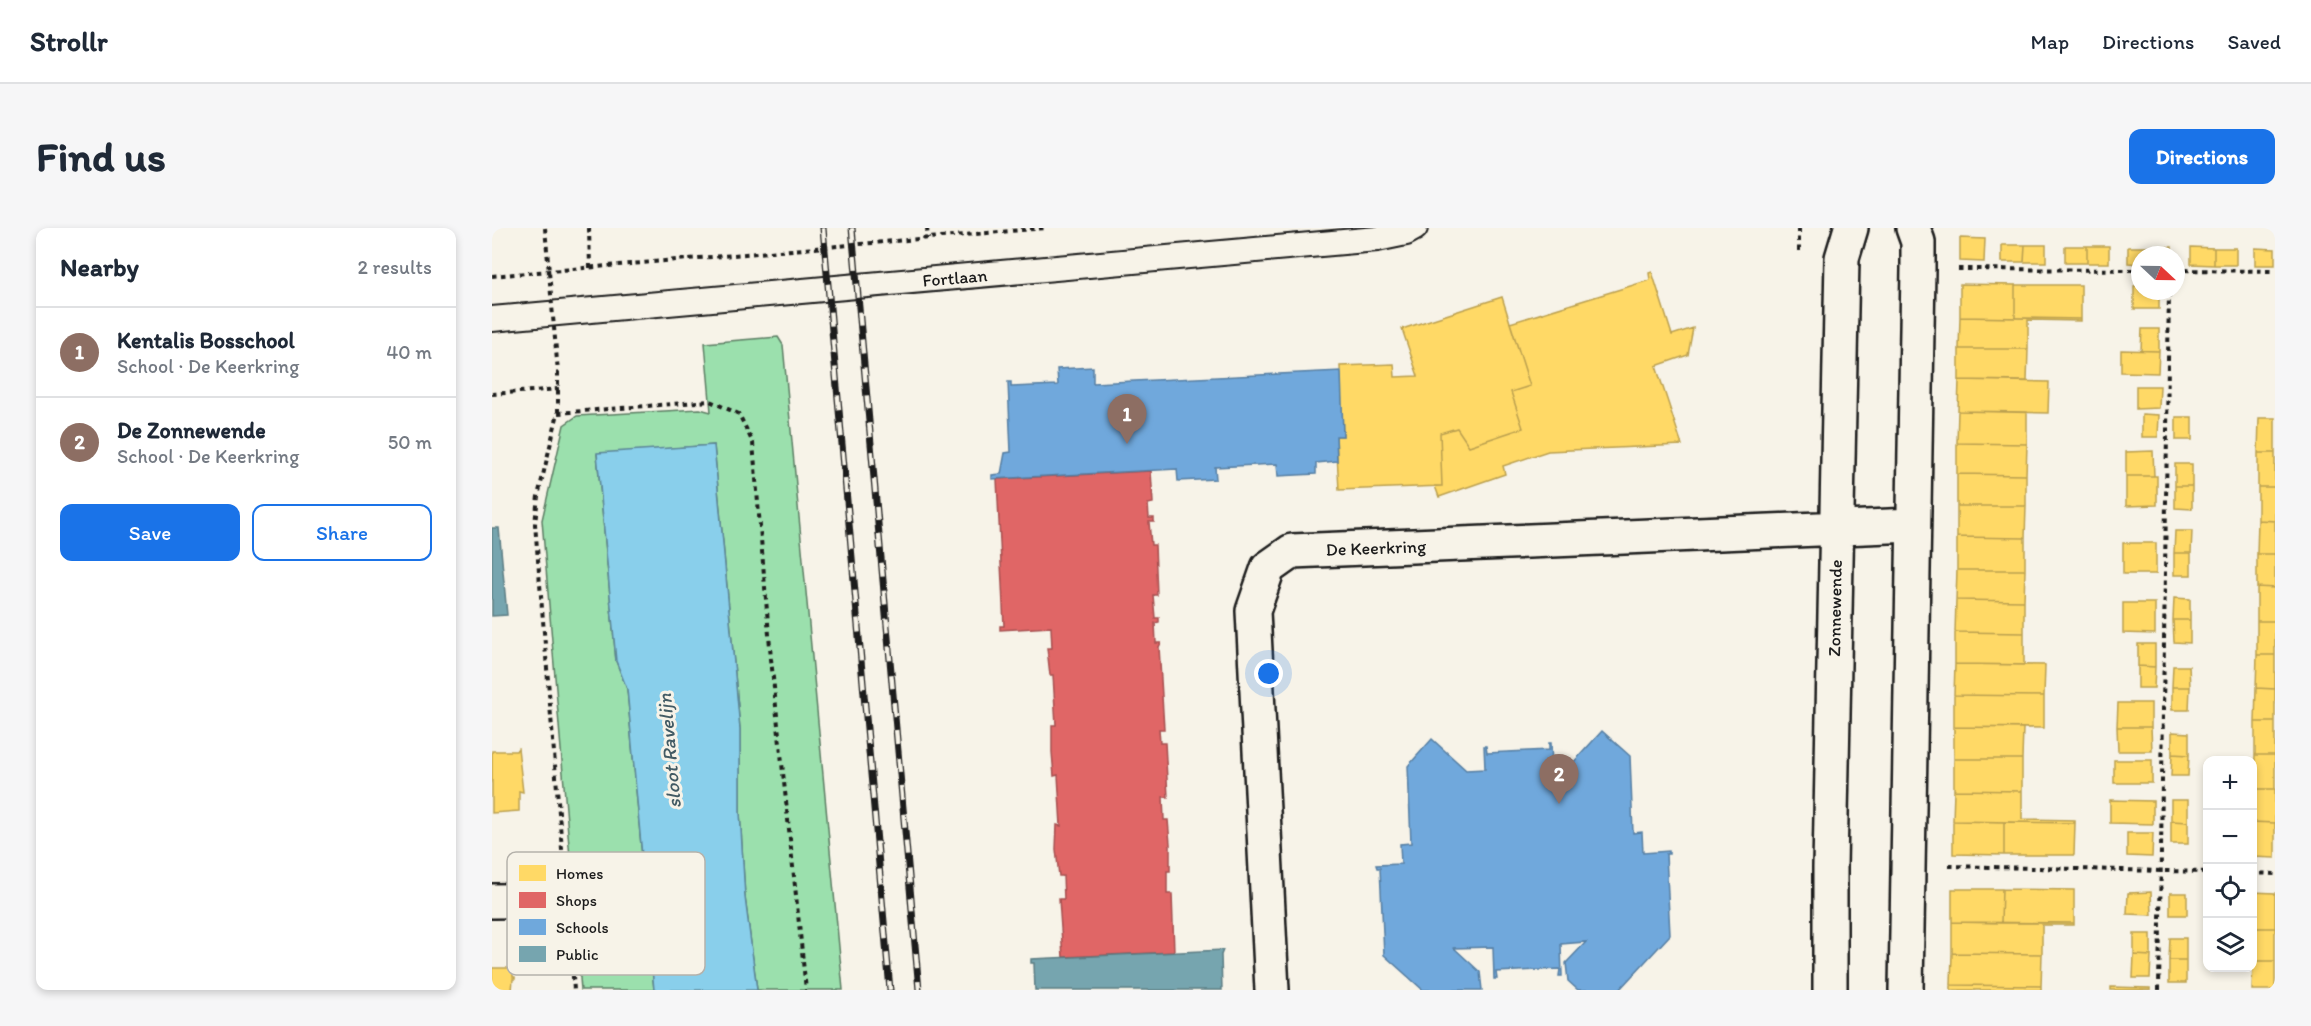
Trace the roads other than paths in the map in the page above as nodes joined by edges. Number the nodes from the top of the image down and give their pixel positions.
1 (1415, 228) edge
2 (1851, 228) edge
3 (1913, 228) edge
4 (492, 319) edge
5 (1913, 525) junction
6 (1836, 529) junction
7 (492, 901) edge
8 (507, 901) edge
9 (1272, 990) edge
10 (1830, 990) edge
11 (1906, 990) edge

1 - 4 lane, Fortlaan
2 - 6 street, Zonnewende
3 - 5 street
5 - 6 street, De Keerkring
5 - 11 street
6 - 9 street, De Keerkring
6 - 10 street, Zonnewende
7 - 8 street

